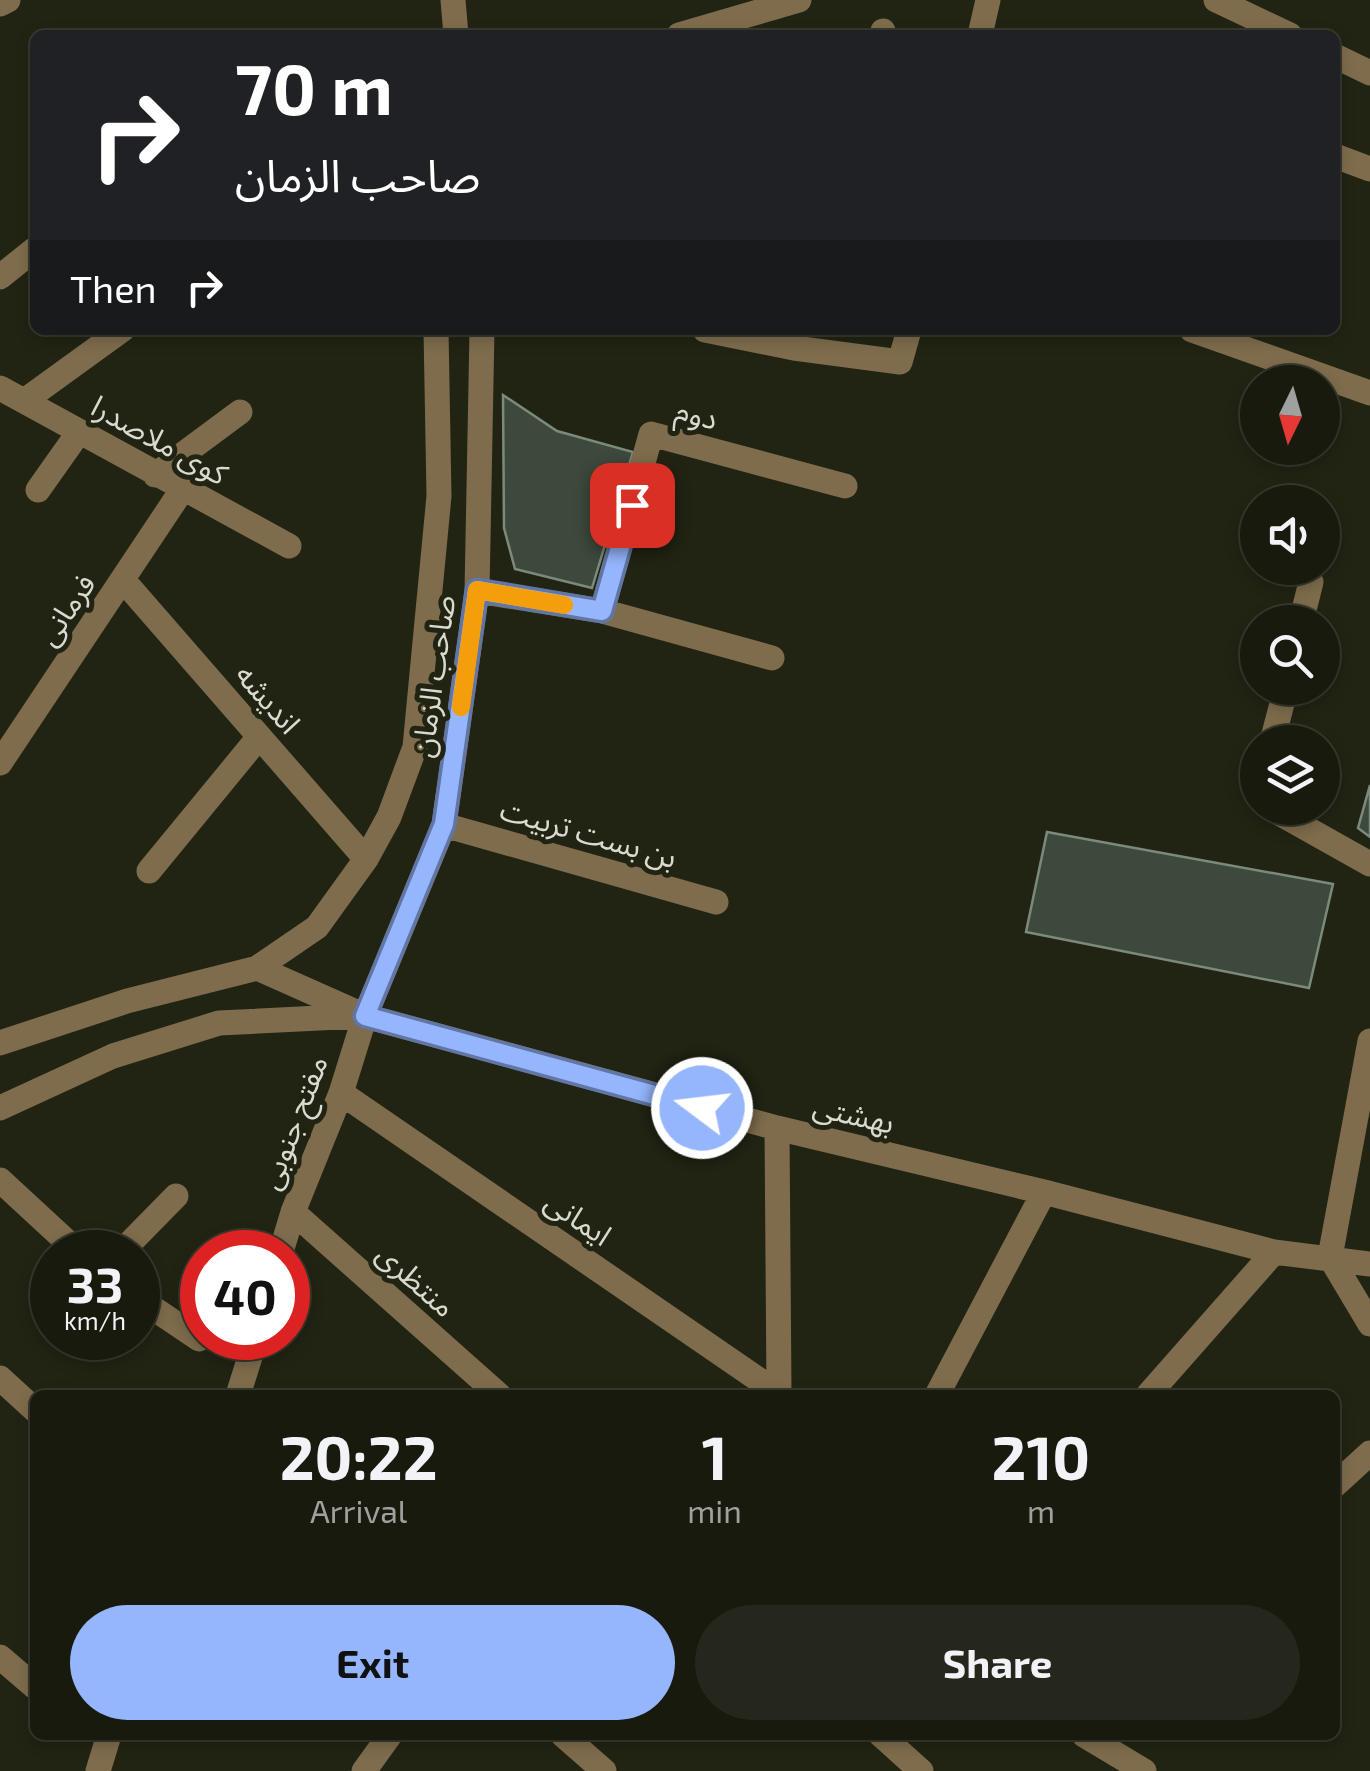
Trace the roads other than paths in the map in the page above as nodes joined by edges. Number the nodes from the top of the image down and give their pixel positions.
1 (8, 0) edge
2 (454, 0) edge
3 (799, 0) edge
4 (988, 0) edge
5 (1216, 0) edge
6 (0, 4) edge
7 (456, 30) edge
8 (697, 30) edge
9 (981, 30) edge
10 (1279, 30) edge
11 (1340, 58) edge
12 (1370, 73) edge
13 (1340, 158) edge
14 (1370, 169) edge
15 (30, 253) edge
16 (0, 276) edge
17 (115, 335) edge
18 (436, 335) edge
19 (482, 335) edge
20 (756, 335) edge
21 (908, 335) edge
22 (1206, 335) edge
23 (796, 339) edge
24 (0, 388) edge
25 (1370, 393) edge
26 (24, 401) junction
27 (240, 412) dead end
28 (79, 432) junction
29 (156, 475) junction
30 (845, 486) dead end
31 (38, 490) dead end
32 (182, 490) junction
33 (288, 546) dead end
34 (123, 580) junction
35 (477, 590) junction
36 (602, 611) junction
37 (772, 658) dead end
38 (259, 737) junction
39 (0, 763) edge
40 (444, 824) junction
41 (1300, 825) edge
42 (366, 859) junction
43 (1370, 864) edge
44 (149, 871) dead end
45 (716, 902) dead end
46 (258, 968) junction
47 (365, 1016) junction
48 (1370, 1040) edge
49 (0, 1042) edge
50 (341, 1093) junction
51 (0, 1099) edge
52 (0, 1109) edge
53 (777, 1128) junction
54 (0, 1180) edge
55 (1044, 1192) junction
56 (176, 1196) dead end
57 (293, 1212) junction
58 (54, 1230) edge
59 (143, 1230) edge
60 (288, 1230) edge
61 (1274, 1252) junction
62 (1330, 1257) junction
63 (1370, 1264) edge
64 (1370, 1324) edge
65 (249, 1360) edge
66 (0, 1378) edge
67 (240, 1390) edge
68 (493, 1390) edge
69 (774, 1390) edge
70 (780, 1390) edge
71 (941, 1390) edge
72 (1152, 1390) edge
73 (30, 1405) edge
74 (1370, 1454) edge
75 (1340, 1481) edge
76 (0, 1657) edge
77 (30, 1683) edge
78 (386, 1740) edge
79 (570, 1740) edge
80 (887, 1740) edge
81 (1092, 1740) edge
82 (364, 1771) edge
83 (604, 1771) edge
84 (921, 1771) edge
85 (1144, 1771) edge

1 - 6 street
2 - 7 street
3 - 8 street
4 - 9 street
5 - 10 street
11 - 12 street
13 - 14 street
15 - 16 street
17 - 26 street
18 - 42 street, صاحب الزمان
19 - 35 street, صاحب الزمان
20 - 23 street
21 - 23 street
22 - 25 street
24 - 26 street, کوی ملاصدرا
26 - 28 street, کوی ملاصدرا
27 - 29 street
28 - 29 street, کوی ملاصدرا
28 - 31 street
29 - 32 street, کوی ملاصدرا
30 - 36 street, دوم
32 - 33 street, کوی ملاصدرا
32 - 34 street, فرمانی
34 - 38 street, اندیشه
34 - 39 street, فرمانی
35 - 36 street
35 - 40 street, صاحب الزمان
36 - 37 street
38 - 42 street, اندیشه
38 - 44 street
40 - 45 street, بن بست تربیت
40 - 47 street, صاحب الزمان
41 - 43 street
42 - 46 street, صاحب الزمان
46 - 47 street
46 - 49 street
47 - 50 street, مفتح جنوبی
47 - 52 street
47 - 53 street, بهشتی
48 - 62 street
50 - 57 street, مفتح جنوبی
50 - 69 street, ایمانی
51 - 52 street
53 - 55 street, بهشتی
53 - 70 street
54 - 58 street
55 - 61 street, بهشتی
55 - 71 street
56 - 59 street
57 - 60 street, مفتح جنوبی
57 - 68 street, منتظری
61 - 62 street, بهشتی
61 - 72 street
62 - 63 street, بهشتی
62 - 64 street
65 - 67 street
66 - 73 street
74 - 75 street
76 - 77 street
78 - 82 street
79 - 83 street
80 - 84 street
81 - 85 street

